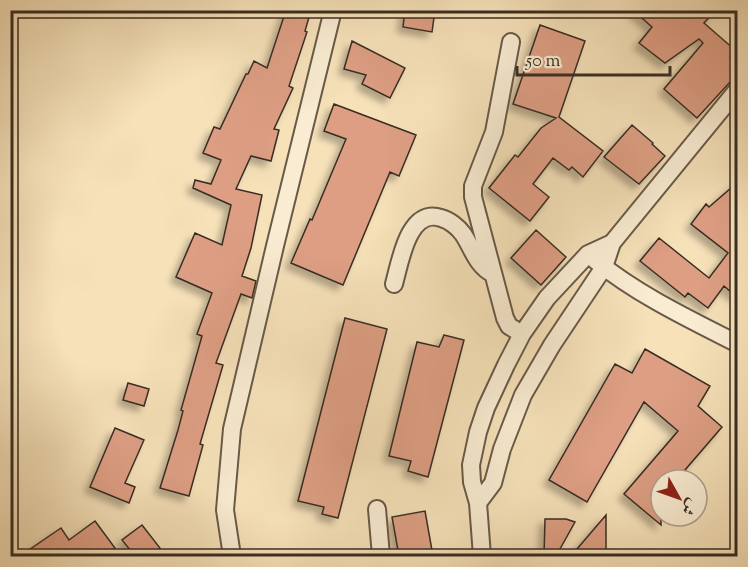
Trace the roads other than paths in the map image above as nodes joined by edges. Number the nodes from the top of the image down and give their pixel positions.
1 (333, 10) edge
2 (511, 42) dead end
3 (738, 89) edge
4 (612, 243) junction
5 (588, 254) junction
6 (604, 267) junction
7 (493, 274) junction
8 (394, 285) dead end
9 (522, 334) junction
10 (738, 344) edge
11 (478, 503) junction
12 (377, 509) dead end
13 (232, 556) edge
14 (381, 556) edge
15 (482, 556) edge

1 - 13 street
2 - 7 street
3 - 4 street
4 - 5 street
4 - 6 street
5 - 6 street
5 - 9 street
6 - 10 street
6 - 11 street
7 - 8 street
7 - 9 street
9 - 11 street
11 - 15 street
12 - 14 street

